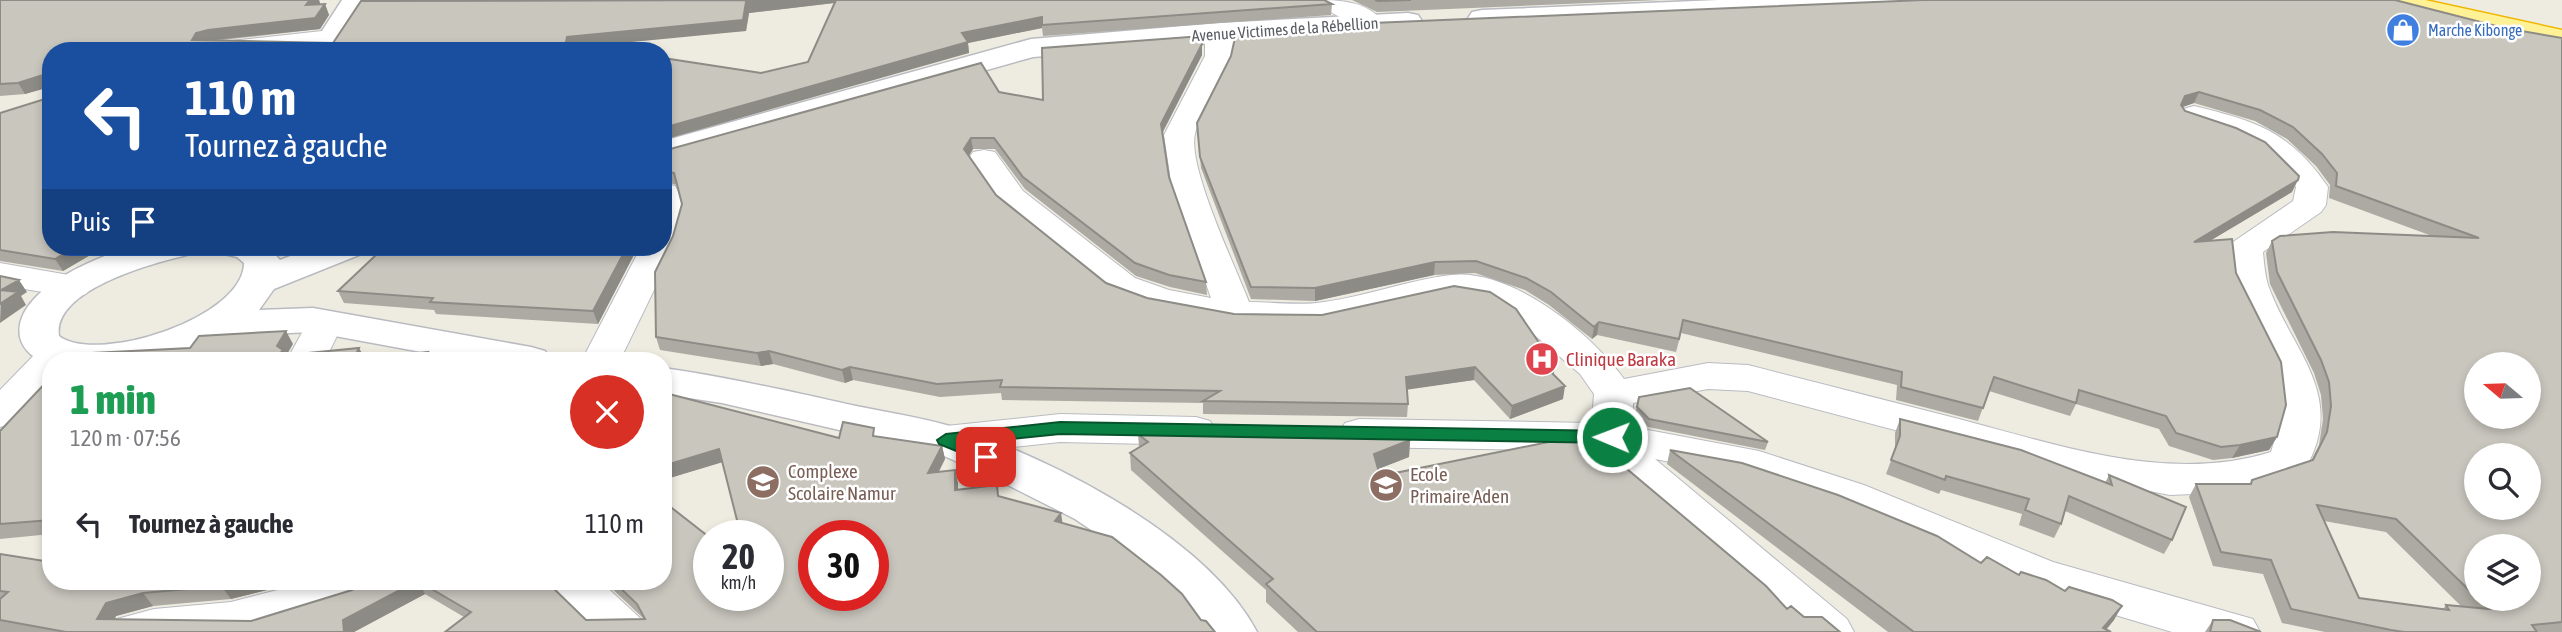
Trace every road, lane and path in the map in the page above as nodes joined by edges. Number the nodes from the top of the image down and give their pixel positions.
1 (356, 0) edge
2 (1325, 0) edge
3 (1921, 0) edge
4 (2392, 0) edge
5 (1371, 23) junction
6 (1219, 32) junction
7 (2562, 39) edge
8 (329, 42) edge
9 (2193, 115) edge
10 (672, 148) edge
11 (984, 159) dead end
12 (142, 256) edge
13 (288, 256) edge
14 (313, 256) edge
15 (654, 256) edge
16 (253, 272) edge
17 (0, 274) edge
18 (73, 286) junction
19 (1235, 313) junction
20 (318, 322) junction
21 (214, 324) junction
22 (48, 352) edge
23 (137, 352) edge
24 (309, 352) edge
25 (486, 352) edge
26 (605, 352) edge
27 (42, 370) edge
28 (672, 382) edge
29 (1614, 394) junction
30 (0, 414) edge
31 (1228, 431) edge
32 (1324, 433) edge
33 (1612, 437) junction
34 (946, 440) junction
35 (339, 590) edge
36 (580, 590) edge
37 (134, 632) edge
38 (624, 632) edge
39 (1232, 632) edge
40 (1830, 632) edge
41 (2236, 632) edge

1 - 8 street
2 - 5 street
3 - 5 street, Avenue Victimes de la Rébellion
4 - 7 highway
5 - 6 street, Avenue Victimes de la Rébellion
6 - 10 street, Avenue Victimes de la Rébellion
6 - 19 street
9 - 29 street
11 - 19 street
12 - 18 street
13 - 16 street
14 - 16 street
15 - 26 street
16 - 20 street
16 - 21 street
17 - 18 street
18 - 22 street
19 - 29 street
20 - 21 street
20 - 24 street
20 - 25 street
21 - 23 street
27 - 30 street
28 - 34 street
29 - 33 street
31 - 34 street
32 - 33 street
33 - 40 street
33 - 41 street
34 - 39 street
35 - 37 street
36 - 38 street

